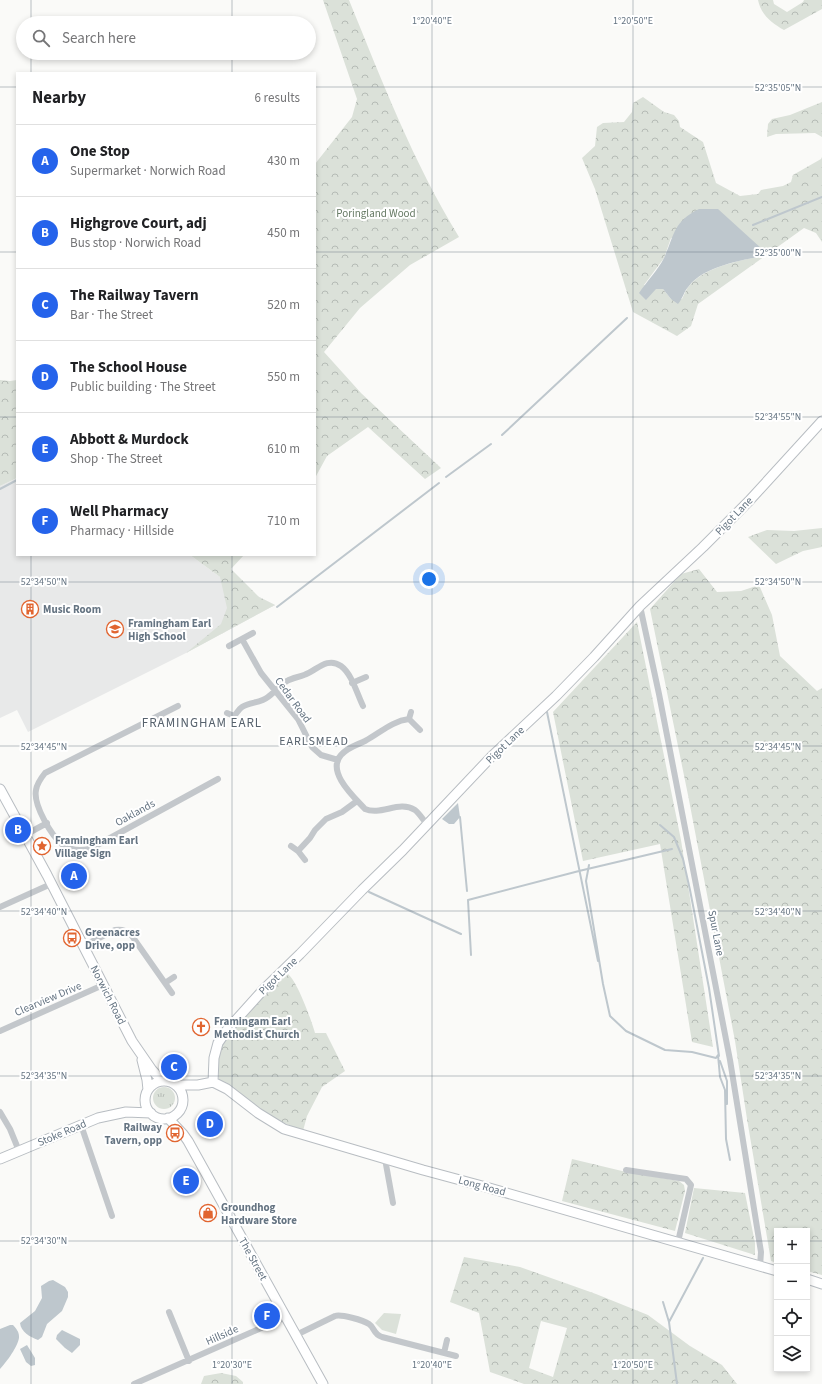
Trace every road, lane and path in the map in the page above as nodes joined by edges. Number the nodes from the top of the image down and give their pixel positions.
1 (822, 421) edge
2 (640, 606) junction
3 (254, 633) dead end
4 (242, 639) junction
5 (229, 646) dead end
6 (366, 677) dead end
7 (352, 683) junction
8 (274, 690) junction
9 (178, 706) dead end
10 (363, 706) dead end
11 (411, 712) dead end
12 (227, 713) dead end
13 (409, 719) junction
14 (420, 730) dead end
15 (338, 760) junction
16 (218, 779) dead end
17 (1, 791) edge
18 (357, 801) junction
19 (46, 823) junction
20 (428, 824) junction
21 (25, 835) junction
22 (291, 846) dead end
23 (298, 851) junction
24 (305, 860) dead end
25 (51, 884) junction
26 (0, 907) edge
27 (83, 946) junction
28 (174, 977) dead end
29 (165, 983) junction
30 (103, 985) junction
31 (172, 993) dead end
32 (0, 1031) edge
33 (140, 1053) junction
34 (162, 1081) junction
35 (213, 1082) junction
36 (176, 1085) junction
37 (198, 1085) junction
38 (148, 1090) junction
39 (145, 1100) junction
40 (183, 1101) junction
41 (179, 1111) junction
42 (0, 1112) edge
43 (126, 1112) junction
44 (151, 1113) junction
45 (168, 1118) junction
46 (81, 1125) junction
47 (183, 1134) junction
48 (20, 1151) junction
49 (0, 1159) edge
50 (385, 1159) junction
51 (626, 1170) dead end
52 (393, 1203) dead end
53 (112, 1216) dead end
54 (678, 1242) junction
55 (760, 1266) junction
56 (774, 1270) edge
57 (810, 1280) edge
58 (822, 1284) edge
59 (169, 1312) dead end
60 (286, 1317) junction
61 (296, 1335) junction
62 (447, 1340) dead end
63 (444, 1353) junction
64 (456, 1356) dead end
65 (189, 1361) junction
66 (134, 1384) edge
67 (323, 1384) edge

1 - 2 street, Pigot Lane
2 - 20 street, Pigot Lane
2 - 55 street, Spur Lane
3 - 4 street
4 - 5 street
4 - 8 street, Cedar Road
6 - 7 street
7 - 8 street
7 - 10 street
8 - 12 street
8 - 15 street, Cedar Road
9 - 19 street, Oaklands
11 - 13 street
13 - 14 street
13 - 15 street
15 - 18 street
16 - 19 street, Oaklands
17 - 21 street, Norwich Road
18 - 20 street
18 - 23 street
19 - 21 street
20 - 35 street, Pigot Lane
21 - 25 street, Norwich Road
22 - 23 street
23 - 24 street
25 - 26 street
25 - 27 street, Norwich Road
27 - 29 street
27 - 30 street, Norwich Road
28 - 29 street
29 - 31 street
30 - 32 street, Clearview Drive
30 - 33 street, Norwich Road
33 - 34 street, Norwich Road
33 - 38 street, Norwich Road
34 - 36 street
34 - 38 street
35 - 37 street
35 - 50 street, Long Road
36 - 37 street
36 - 40 street
37 - 40 street
38 - 39 street
39 - 43 street, Stoke Road
39 - 44 street
40 - 41 street
41 - 45 street
41 - 47 street, The Street
42 - 48 street
43 - 44 street, Stoke Road
43 - 46 street, Stoke Road
44 - 45 street
45 - 47 street, The Street
46 - 48 street, Stoke Road
46 - 53 street
47 - 60 street, The Street
48 - 49 street, Stoke Road
50 - 52 street
50 - 54 street, Long Road
51 - 54 street
54 - 55 street, Long Road
55 - 56 street, Long Road
57 - 58 street
59 - 65 street
60 - 61 street, The Street
60 - 65 street, Hillside
61 - 63 street
61 - 67 street, The Street
62 - 63 street
63 - 64 street
65 - 66 street, Hillside

